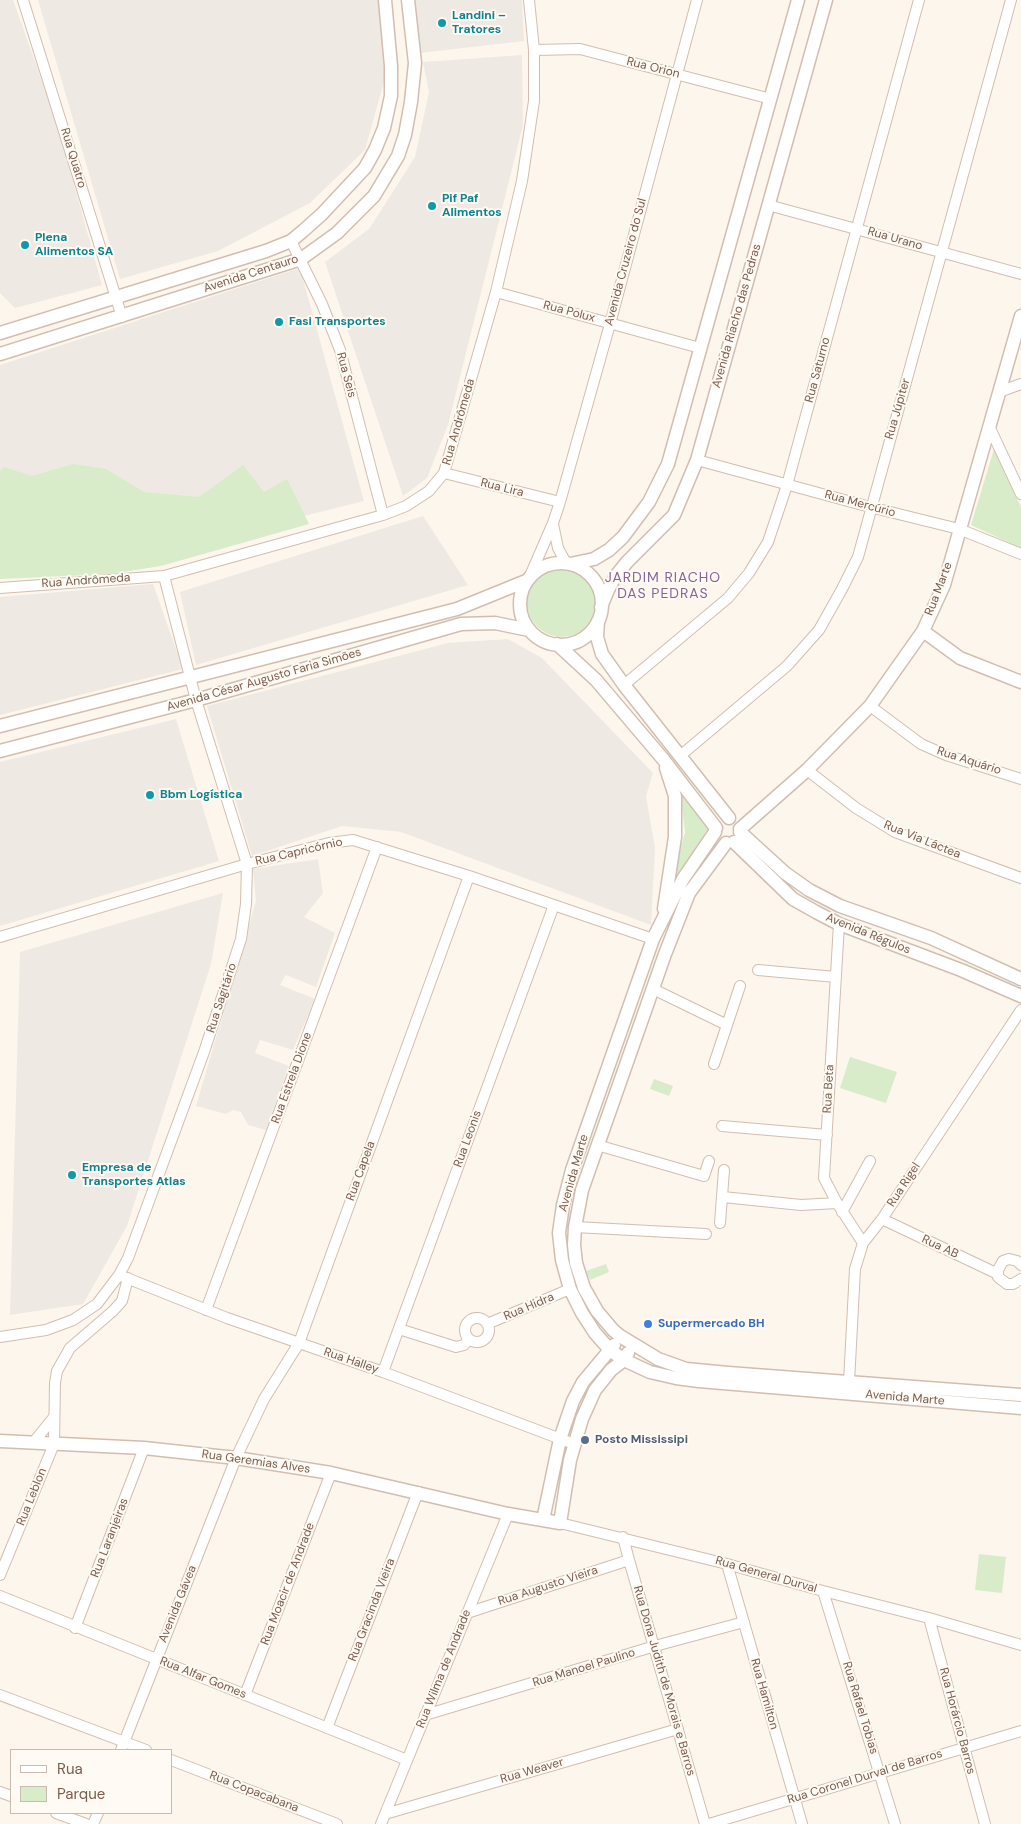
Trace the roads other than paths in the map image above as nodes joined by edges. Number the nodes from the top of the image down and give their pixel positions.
1 (23, 0) edge
2 (386, 0) edge
3 (408, 0) edge
4 (529, 0) edge
5 (697, 0) edge
6 (798, 0) edge
7 (826, 0) edge
8 (920, 0) edge
9 (1011, 0) edge
10 (534, 50) junction
11 (676, 74) junction
12 (771, 99) junction
13 (768, 205) junction
14 (856, 228) junction
15 (291, 241) junction
16 (942, 252) junction
17 (301, 259) junction
18 (1021, 274) edge
19 (496, 292) junction
20 (116, 297) junction
21 (1021, 316) edge
22 (122, 317) junction
23 (610, 324) junction
24 (0, 332) edge
25 (700, 348) junction
26 (1, 351) edge
27 (1021, 384) edge
28 (999, 392) junction
29 (989, 426) junction
30 (697, 460) junction
31 (444, 473) junction
32 (787, 485) junction
33 (1021, 494) edge
34 (560, 502) junction
35 (870, 507) junction
36 (383, 515) junction
37 (553, 524) junction
38 (959, 529) junction
39 (1021, 554) edge
40 (568, 564) junction
41 (164, 576) junction
42 (528, 579) junction
43 (0, 588) edge
44 (601, 607) junction
45 (598, 621) junction
46 (529, 630) junction
47 (923, 631) junction
48 (557, 644) junction
49 (190, 679) junction
50 (1021, 682) edge
51 (624, 685) junction
52 (196, 700) junction
53 (870, 706) junction
54 (0, 726) edge
55 (0, 752) edge
56 (680, 756) junction
57 (663, 759) junction
58 (807, 770) junction
59 (1021, 779) edge
60 (716, 830) junction
61 (734, 831) junction
62 (377, 847) junction
63 (247, 864) junction
64 (469, 876) junction
65 (1021, 878) edge
66 (554, 906) junction
67 (663, 920) junction
68 (839, 924) junction
69 (0, 937) edge
70 (653, 939) junction
71 (758, 970) dead end
72 (836, 977) junction
73 (1021, 978) edge
74 (638, 984) junction
75 (740, 986) dead end
76 (653, 989) junction
77 (1021, 996) edge
78 (1021, 1010) edge
79 (727, 1025) junction
80 (714, 1064) dead end
81 (722, 1126) dead end
82 (827, 1135) junction
83 (597, 1145) junction
84 (709, 1161) dead end
85 (870, 1161) dead end
86 (724, 1170) dead end
87 (723, 1198) junction
88 (839, 1208) junction
89 (882, 1219) junction
90 (720, 1223) dead end
91 (574, 1227) junction
92 (706, 1234) dead end
93 (864, 1244) junction
94 (1021, 1265) edge
95 (998, 1274) junction
96 (124, 1277) junction
97 (1021, 1279) edge
98 (576, 1286) junction
99 (206, 1310) junction
100 (487, 1324) junction
101 (399, 1328) junction
102 (620, 1336) junction
103 (0, 1337) edge
104 (469, 1339) junction
105 (299, 1343) junction
106 (634, 1345) junction
107 (610, 1350) junction
108 (624, 1360) junction
109 (383, 1372) junction
110 (848, 1388) junction
111 (1021, 1395) edge
112 (1021, 1408) edge
113 (54, 1417) junction
114 (560, 1439) junction
115 (0, 1441) edge
116 (33, 1443) junction
117 (54, 1444) junction
118 (574, 1444) junction
119 (144, 1448) junction
120 (236, 1458) junction
121 (331, 1473) junction
122 (418, 1492) junction
123 (508, 1514) junction
124 (543, 1520) junction
125 (560, 1523) junction
126 (624, 1537) junction
127 (629, 1560) junction
128 (727, 1564) junction
129 (0, 1575) edge
130 (823, 1592) junction
131 (0, 1596) edge
132 (467, 1613) junction
133 (929, 1618) junction
134 (744, 1622) junction
135 (76, 1628) junction
136 (1021, 1645) edge
137 (655, 1646) junction
138 (156, 1660) junction
139 (0, 1695) edge
140 (245, 1695) junction
141 (425, 1715) junction
142 (327, 1728) junction
143 (678, 1729) junction
144 (1021, 1730) edge
145 (123, 1746) edge
146 (964, 1748) junction
147 (140, 1749) edge
148 (172, 1760) edge
149 (407, 1760) junction
150 (880, 1773) junction
151 (794, 1798) junction
152 (59, 1814) edge
153 (385, 1814) junction
154 (86, 1824) edge
155 (337, 1824) edge
156 (381, 1824) edge
157 (707, 1824) edge
158 (802, 1824) edge
159 (896, 1824) edge
160 (985, 1824) edge

1 - 20 street, Rua Quatro
2 - 15 street, Avenida Centauro
3 - 17 street, Avenida Centauro
4 - 10 street, Rua Andrômeda
5 - 11 street, Avenida Cruzeiro do Sul
6 - 12 street
7 - 13 street, Avenida Riacho das Pedras
8 - 14 street, Rua Saturno
9 - 16 street, Rua Júpiter
10 - 11 street, Rua Orion
10 - 19 street, Rua Andrômeda
11 - 12 street, Rua Orion
11 - 23 street, Avenida Cruzeiro do Sul
12 - 25 street
13 - 14 street, Rua Urano
13 - 30 street, Avenida Riacho das Pedras
14 - 16 street, Rua Urano
14 - 32 street, Rua Saturno
15 - 17 street, Rua Seis
15 - 20 street, Avenida Centauro
16 - 18 street, Rua Urano
16 - 35 street, Rua Júpiter
17 - 22 street, Avenida Centauro
17 - 36 street, Rua Seis
19 - 23 street, Rua Polux
19 - 31 street, Rua Andrômeda
20 - 22 street, Rua Quatro
20 - 24 street, Avenida Centauro
21 - 28 street, Rua Marte
22 - 26 street, Avenida Centauro
23 - 25 street, Rua Polux
23 - 34 street, Avenida Cruzeiro do Sul
25 - 40 street
27 - 28 street
28 - 29 street, Rua Marte
29 - 33 street
29 - 38 street, Rua Marte
30 - 32 street, Rua Mercúrio
30 - 44 street, Avenida Riacho das Pedras
31 - 34 street, Rua Lira
31 - 36 street, Rua Andrômeda
32 - 35 street, Rua Mercúrio
32 - 51 street, Rua Saturno
34 - 37 street, Avenida Cruzeiro do Sul
35 - 38 street, Rua Mercúrio
35 - 56 street, Rua Júpiter
36 - 41 street, Rua Andrômeda
37 - 40 street, Avenida Cruzeiro do Sul
37 - 42 street, Avenida Cruzeiro do Sul
38 - 39 street, Rua Mercúrio
38 - 47 street, Rua Marte
40 - 42 street
40 - 44 street
41 - 43 street, Rua Andrômeda
41 - 49 street, Rua Sagitário
42 - 46 street
42 - 49 street, Avenida César Augusto Faria Simões
44 - 45 street
45 - 48 street
45 - 51 street, Avenida Régulos
46 - 48 street
46 - 52 street, Avenida César Augusto Faria Simões
47 - 50 street
47 - 53 street, Rua Marte
48 - 57 street
49 - 52 street, Rua Sagitário
49 - 54 street, Avenida César Augusto Faria Simões
51 - 56 street, Avenida Régulos
52 - 55 street, Avenida César Augusto Faria Simões
52 - 63 street, Rua Sagitário
53 - 58 street, Rua Marte
53 - 59 street, Rua Aquário
56 - 61 street, Avenida Régulos
57 - 60 street
57 - 67 street
58 - 61 street, Rua Marte
58 - 65 street, Rua Via Láctea
60 - 61 street
60 - 61 street, Avenida Marte
60 - 67 street, Avenida Marte
61 - 68 street, Avenida Régulos
61 - 73 street, Avenida Régulos
61 - 76 street, Avenida Marte
62 - 63 street, Rua Capricórnio
62 - 64 street, Rua Capricórnio
62 - 99 street, Rua Estrela Dione
63 - 69 street, Rua Capricórnio
63 - 96 street, Rua Sagitário
64 - 66 street, Rua Capricórnio
64 - 105 street, Rua Capela
66 - 70 street, Rua Capricórnio
66 - 101 street, Rua Leonis
67 - 70 street, Avenida Marte
68 - 72 street, Rua Beta
68 - 77 street, Avenida Régulos
70 - 74 street, Avenida Marte
71 - 72 street
72 - 82 street, Rua Beta
74 - 76 street
74 - 98 street, Avenida Marte
75 - 79 street
76 - 79 street
76 - 83 street, Avenida Marte
78 - 89 street, Rua Rigel
79 - 80 street
81 - 82 street
82 - 88 street, Rua Beta
83 - 84 street
83 - 91 street, Avenida Marte
85 - 88 street
86 - 87 street
87 - 88 street
87 - 90 street
88 - 93 street, Rua Beta
89 - 93 street, Rua Rigel
89 - 95 street, Rua AB
91 - 92 street
91 - 98 street, Avenida Marte
93 - 110 street, Rua Rigel
94 - 95 street
95 - 97 street, Rua AB
96 - 99 street, Rua Halley
96 - 103 street, Rua Sagitário
96 - 113 street, Rua Leblon
98 - 100 street, Rua Hidra
98 - 102 street, Avenida Marte
98 - 107 street, Avenida Marte
99 - 105 street, Rua Halley
100 - 104 street
100 - 104 street
101 - 104 street
101 - 109 street, Rua Leonis
102 - 106 street, Avenida Marte
102 - 107 street
105 - 109 street, Rua Halley
105 - 120 street, Rua Capela
106 - 108 street
106 - 110 street, Avenida Marte
107 - 108 street, Avenida Marte
107 - 114 street
108 - 110 street, Avenida Marte
108 - 118 street
109 - 114 street, Rua Halley
110 - 111 street, Avenida Marte
110 - 112 street, Avenida Marte
113 - 116 street
113 - 117 street, Rua Leblon
114 - 118 street, Rua Halley
114 - 124 street
115 - 116 street, Rua Geremias Alves
116 - 117 street, Rua Geremias Alves
117 - 119 street, Rua Geremias Alves
117 - 129 street, Rua Leblon
118 - 125 street
119 - 120 street, Rua Geremias Alves
119 - 135 street, Rua Laranjeiras
120 - 121 street, Rua Geremias Alves
120 - 138 street, Avenida Gávea
121 - 122 street, Rua Geremias Alves
121 - 140 street, Rua Moacir de Andrade
122 - 123 street, Rua Geremias Alves
122 - 142 street, Rua Gracinda Vieira
123 - 124 street, Rua General Durval
123 - 132 street, Rua Wilma de Andrade
124 - 125 street, Rua General Durval
125 - 126 street, Rua General Durval
126 - 127 street, Rua Dona Judith de Morais e Barros
126 - 128 street, Rua General Durval
127 - 132 street, Rua Augusto Vieira
127 - 137 street, Rua Dona Judith de Morais e Barros
128 - 130 street, Rua General Durval
128 - 134 street, Rua Hamilton
130 - 133 street, Rua General Durval
130 - 150 street, Rua Rafael Tobias
131 - 135 street, Rua Alfar Gomes
132 - 141 street, Rua Wilma de Andrade
133 - 136 street, Rua General Durval
133 - 146 street, Rua Horárcio Barros
134 - 137 street, Rua Manoel Paulino
134 - 151 street, Rua Hamilton
135 - 138 street, Rua Alfar Gomes
137 - 141 street, Rua Manoel Paulino
137 - 143 street, Rua Dona Judith de Morais e Barros
138 - 140 street, Rua Alfar Gomes
138 - 145 street, Avenida Gávea
139 - 145 street
140 - 142 street, Rua Alfar Gomes
141 - 149 street, Rua Wilma de Andrade
142 - 149 street, Rua Alfar Gomes
143 - 153 street, Rua Weaver
143 - 157 street, Rua Dona Judith de Morais e Barros
144 - 146 street, Rua Coronel Durval de Barros
145 - 147 street
146 - 150 street, Rua Coronel Durval de Barros
146 - 160 street, Rua Horárcio Barros
148 - 155 street, Rua Copacabana
149 - 153 street, Rua Wilma de Andrade
150 - 151 street, Rua Coronel Durval de Barros
150 - 159 street, Rua Rafael Tobias
151 - 157 street, Rua Coronel Durval de Barros
151 - 158 street, Rua Hamilton
152 - 154 street
153 - 156 street, Rua Wilma de Andrade

